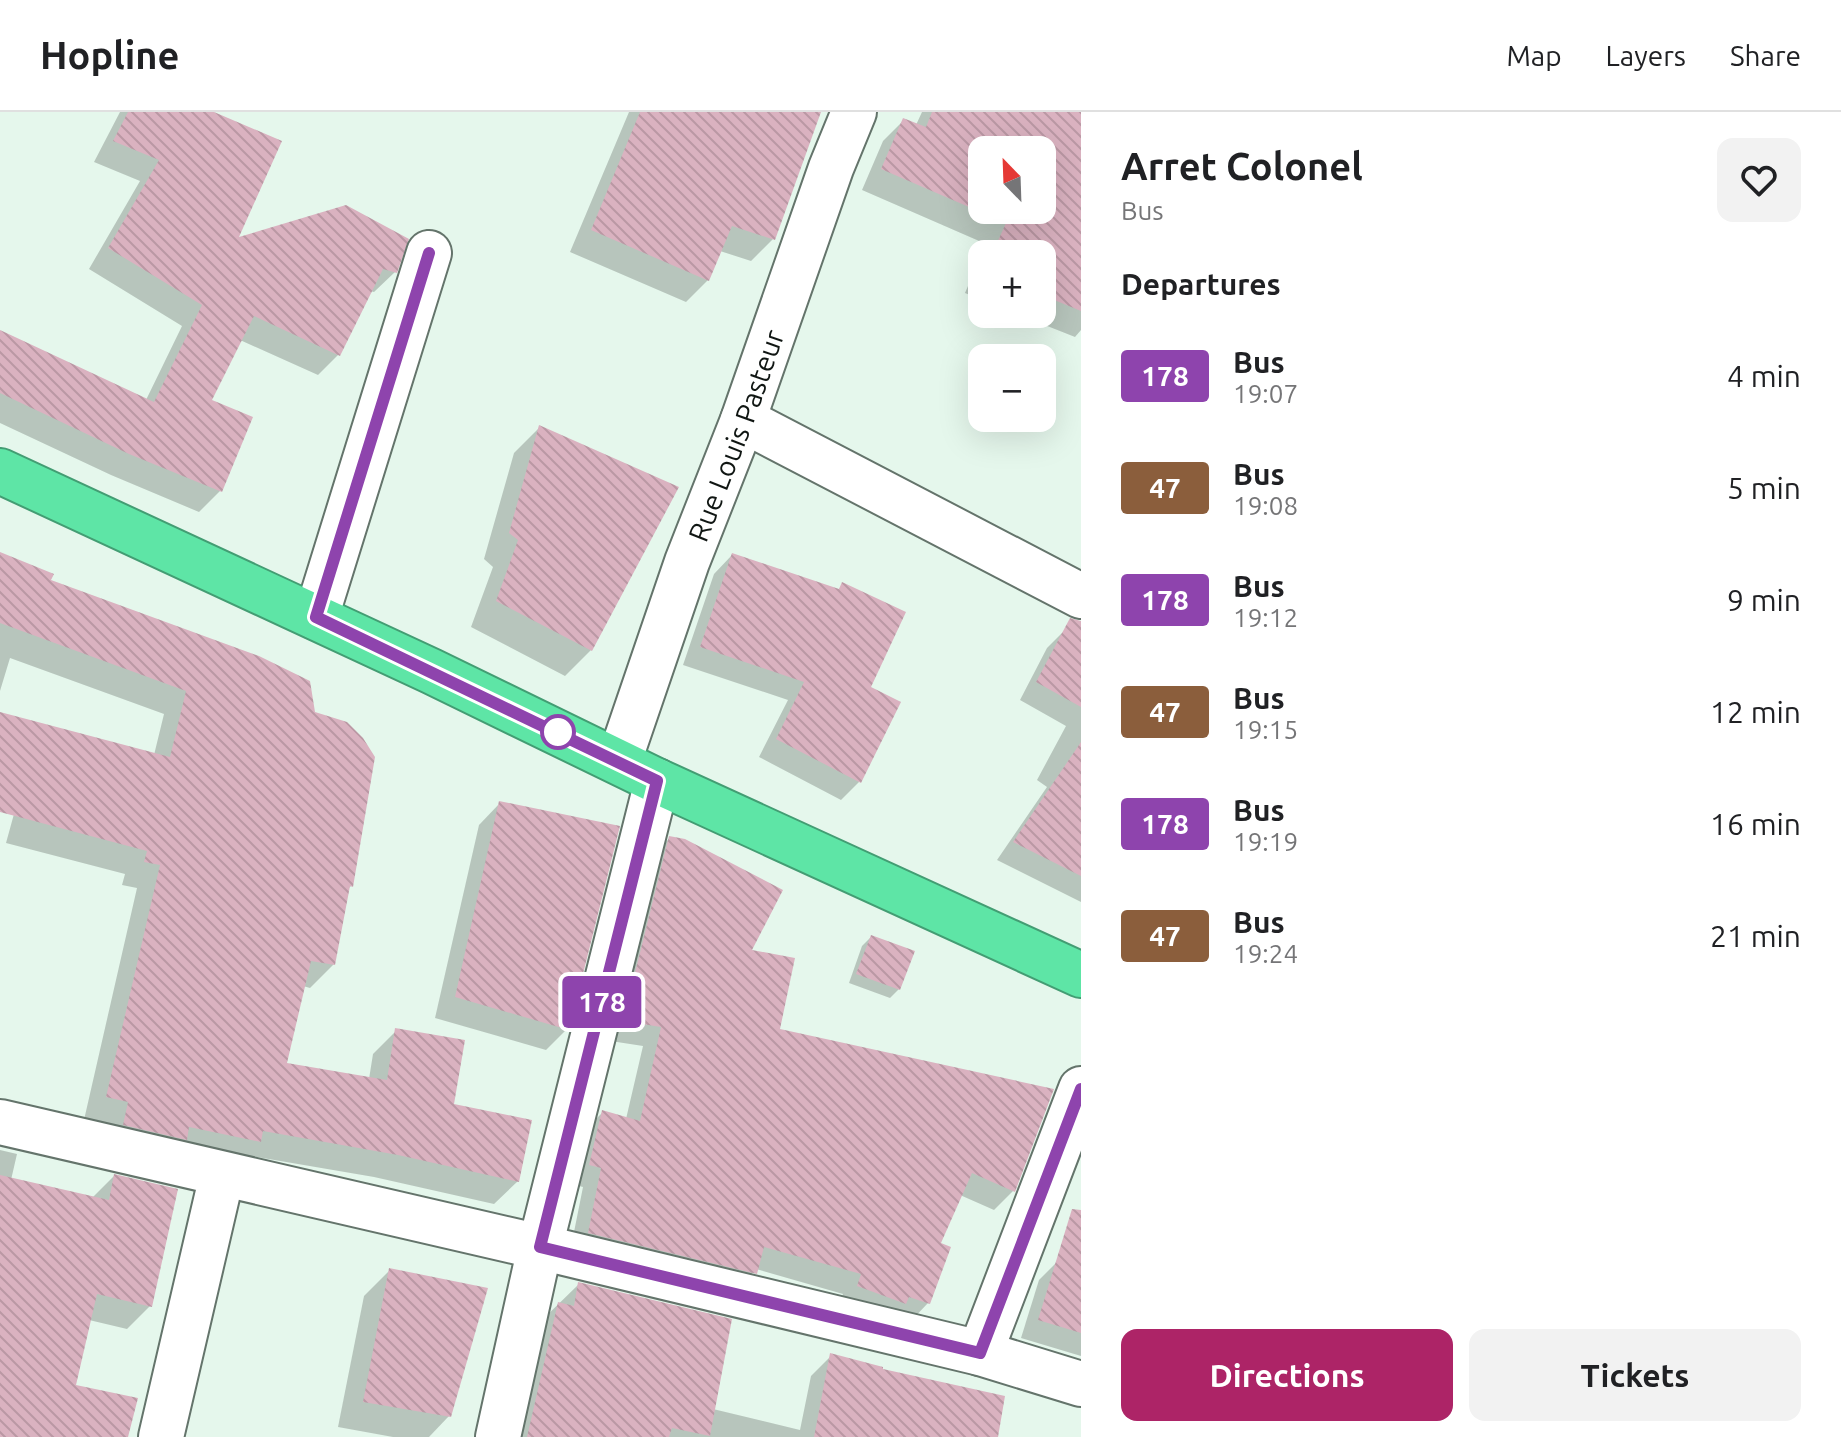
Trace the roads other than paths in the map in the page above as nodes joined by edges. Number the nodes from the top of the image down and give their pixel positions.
1 (854, 112) edge
2 (429, 253) dead end
3 (743, 420) junction
4 (0, 471) edge
5 (1081, 596) edge
6 (316, 617) junction
7 (619, 761) junction
8 (657, 781) junction
9 (1081, 975) edge
10 (1081, 1089) edge
11 (0, 1122) edge
12 (222, 1175) junction
13 (540, 1247) junction
14 (980, 1353) junction
15 (1081, 1384) edge
16 (161, 1437) edge
17 (498, 1437) edge

1 - 3 street, Rue Louis Pasteur
2 - 6 street
3 - 5 street
3 - 7 street, Rue Louis Pasteur
4 - 6 highway
6 - 7 highway
7 - 8 highway
8 - 9 highway
8 - 13 street
10 - 14 street
11 - 12 street
12 - 13 street
12 - 16 street
13 - 14 street
13 - 17 street
14 - 15 street

